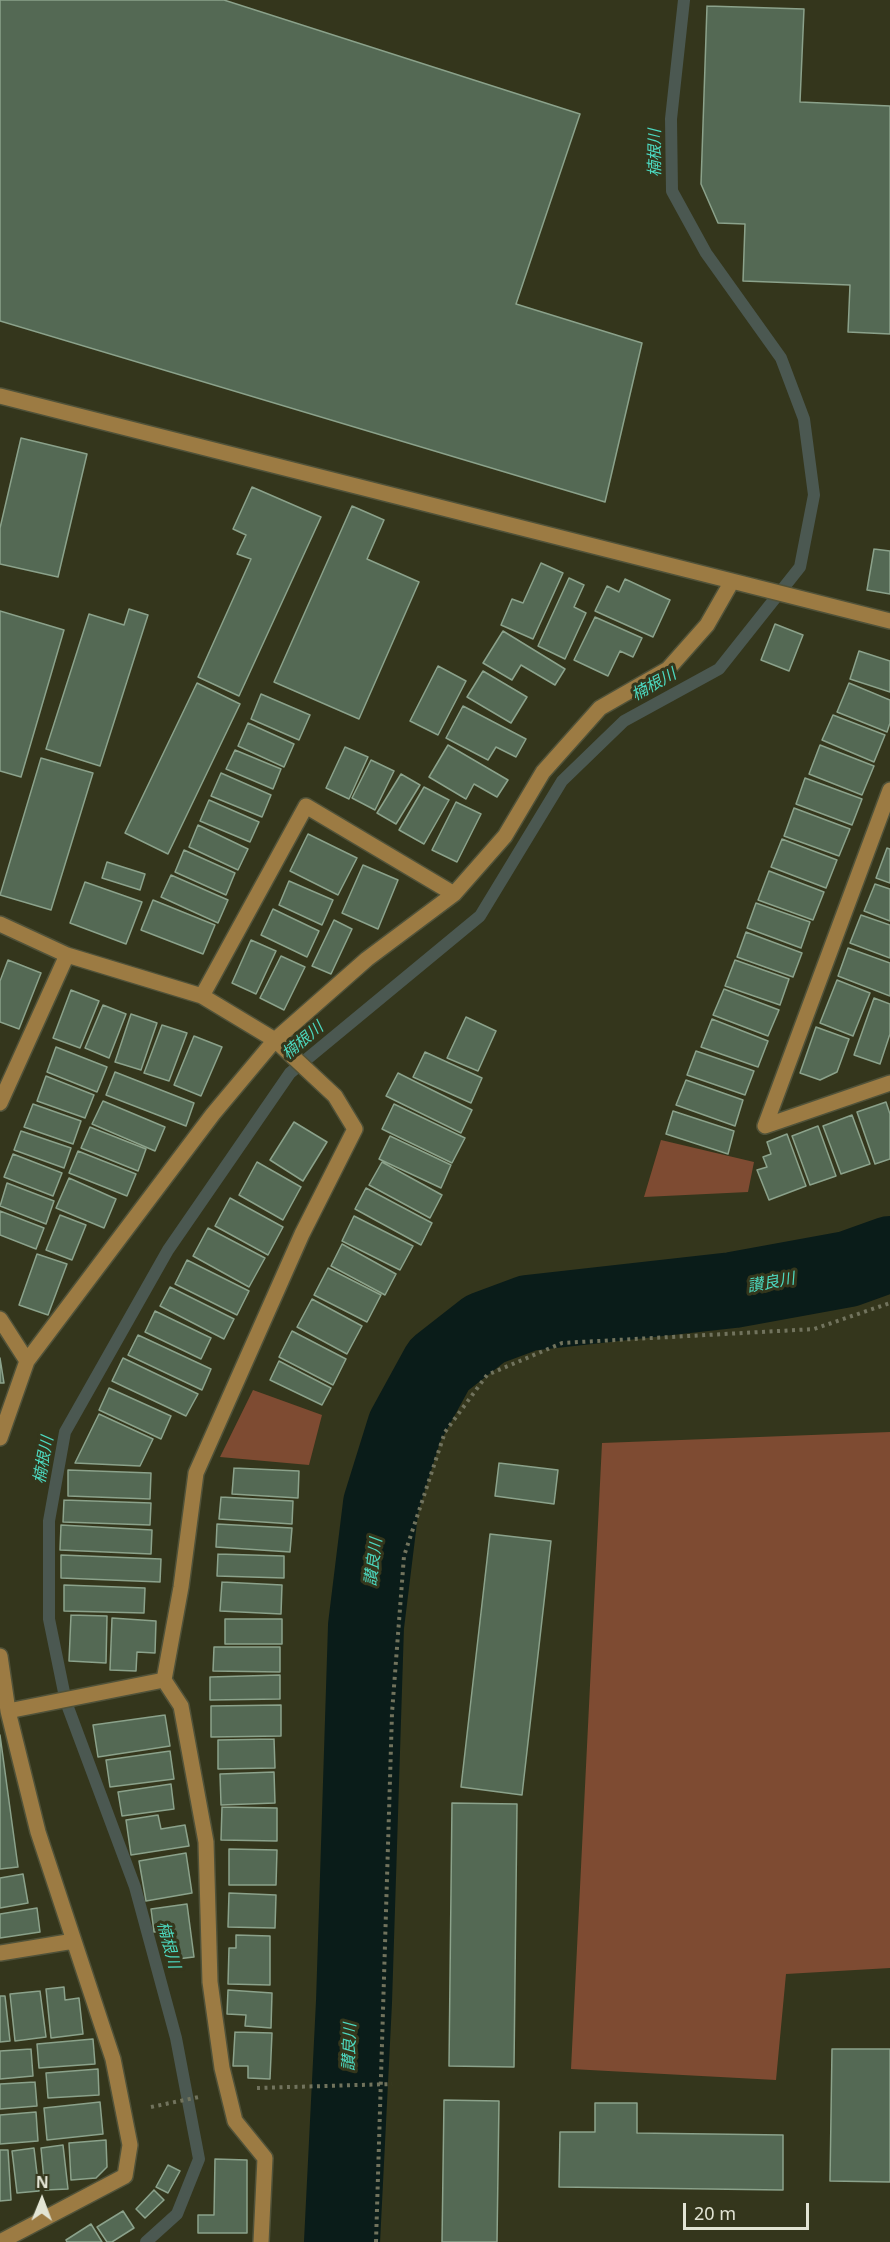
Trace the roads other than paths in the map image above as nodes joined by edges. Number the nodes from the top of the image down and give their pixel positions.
1 (0, 396) edge
2 (731, 583) junction
3 (890, 621) edge
4 (890, 790) edge
5 (454, 894) junction
6 (0, 924) edge
7 (67, 955) junction
8 (202, 996) junction
9 (275, 1040) junction
10 (890, 1083) edge
11 (0, 1103) edge
12 (0, 1319) edge
13 (27, 1361) junction
14 (0, 1438) edge
15 (0, 1656) edge
16 (164, 1680) junction
17 (8, 1711) junction
18 (74, 1941) junction
19 (0, 1953) edge
20 (0, 2242) edge
21 (261, 2242) edge

1 - 2 street
2 - 3 street
2 - 5 street
4 - 10 street
5 - 8 street
5 - 9 street
6 - 7 street
7 - 8 street
7 - 11 street
8 - 9 street
9 - 13 street
9 - 16 street
12 - 13 street
13 - 14 street
15 - 17 street
16 - 17 street
16 - 21 street
17 - 18 street
18 - 19 street
18 - 20 street

